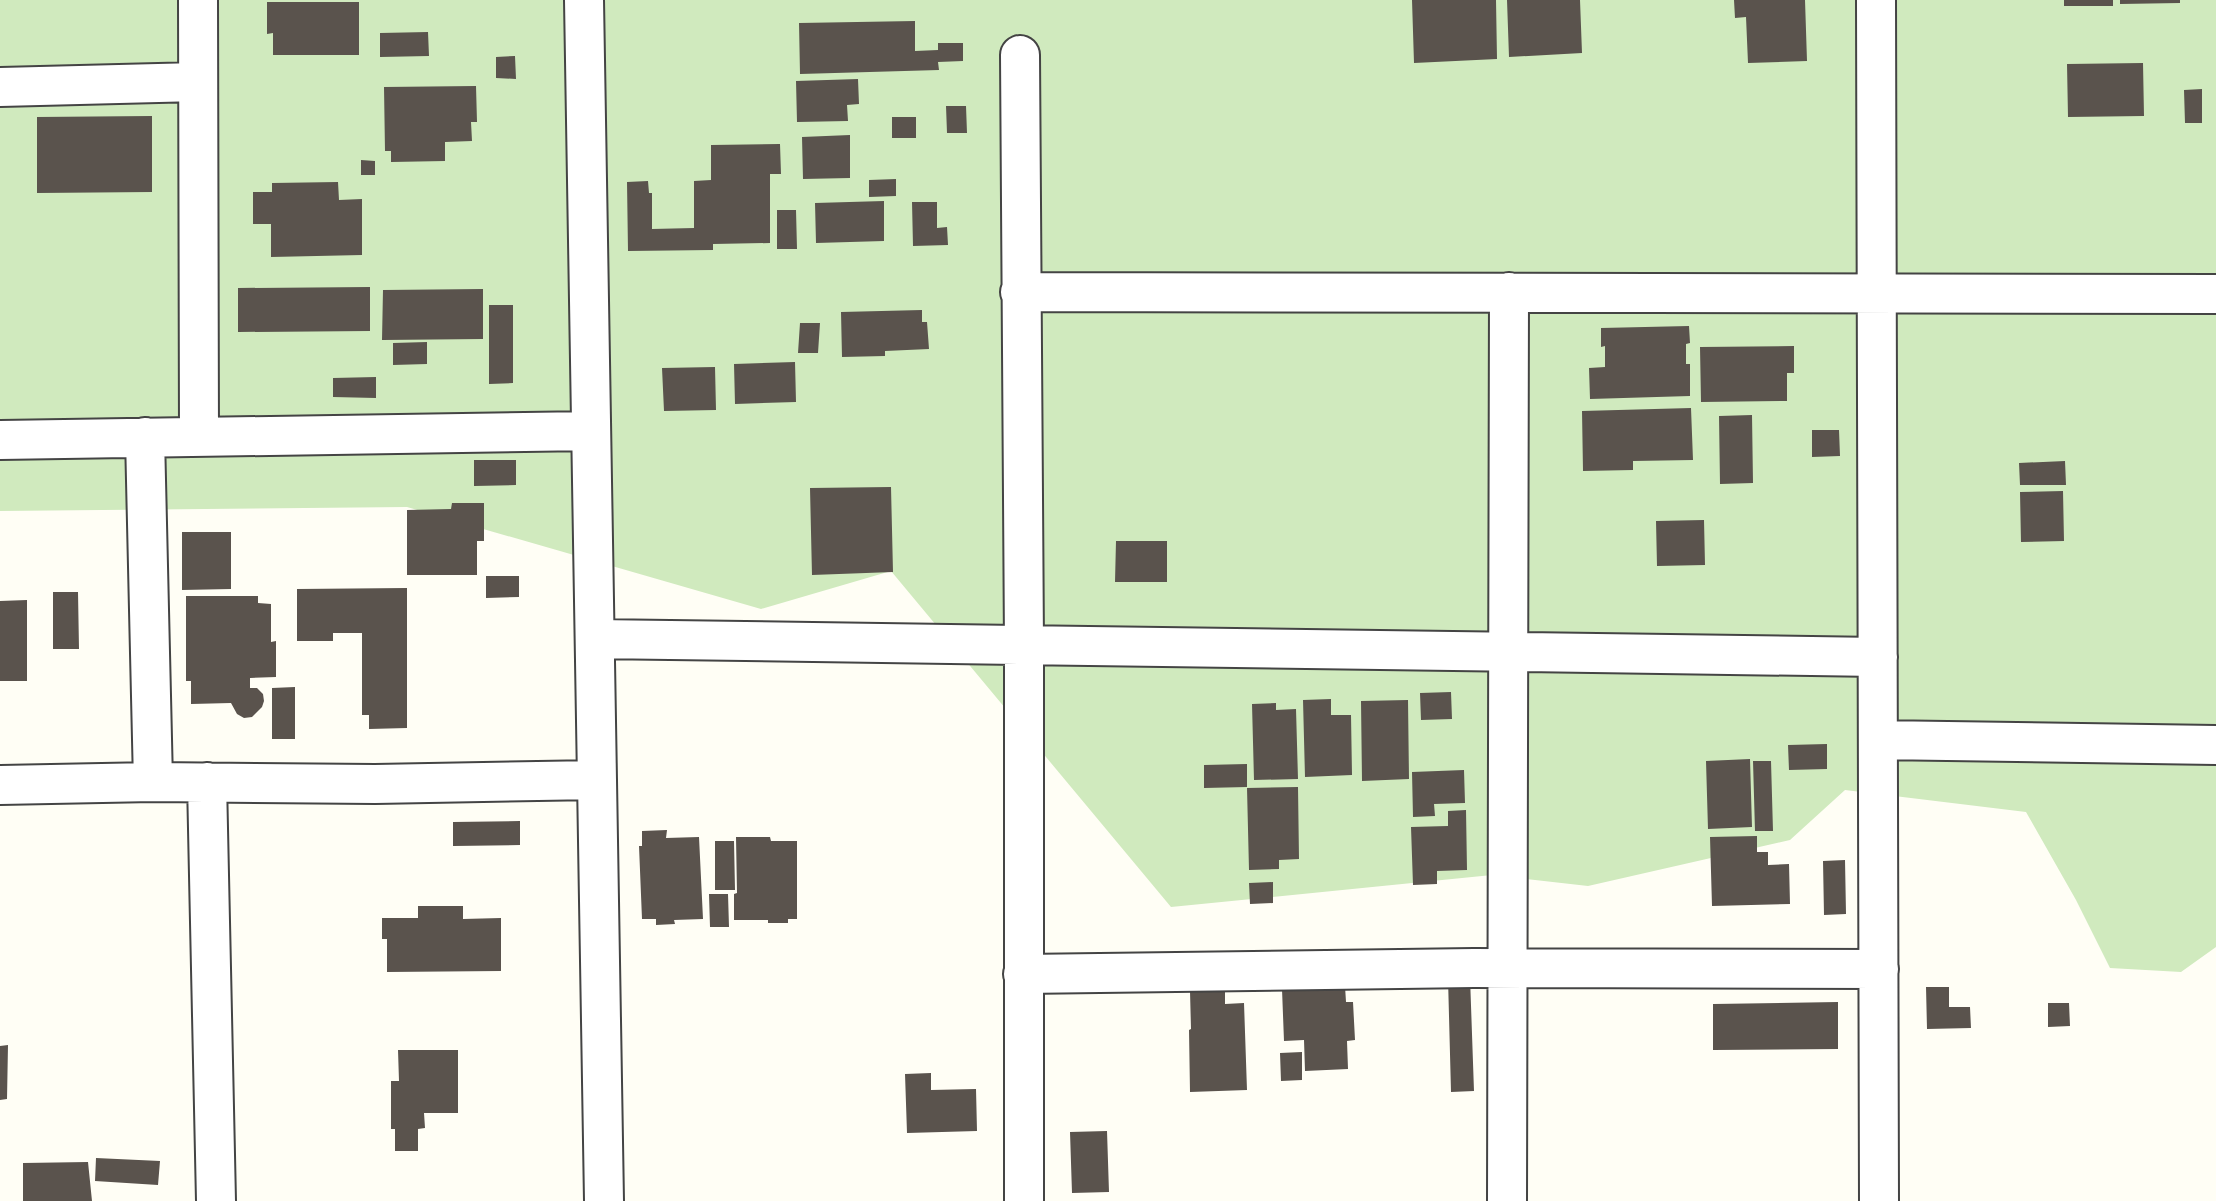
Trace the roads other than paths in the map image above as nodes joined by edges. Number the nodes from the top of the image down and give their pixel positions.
1 (198, 0) edge
2 (584, 0) edge
3 (1876, 0) edge
4 (1020, 55) dead end
5 (198, 82) junction
6 (0, 87) edge
7 (1020, 292) junction
8 (1509, 292) junction
9 (1877, 294) junction
10 (2216, 294) edge
11 (591, 431) junction
12 (199, 436) junction
13 (145, 437) junction
14 (0, 440) edge
15 (595, 639) junction
16 (1024, 645) junction
17 (1508, 652) junction
18 (1878, 657) junction
19 (1878, 740) junction
20 (2216, 745) edge
21 (597, 780) junction
22 (153, 782) junction
23 (207, 782) junction
24 (0, 785) edge
25 (1507, 968) junction
26 (1879, 969) junction
27 (1023, 974) junction
28 (216, 1201) edge
29 (604, 1201) edge
30 (1024, 1201) edge
31 (1507, 1201) edge
32 (1879, 1201) edge

1 - 5 street
2 - 11 street
3 - 9 street
4 - 7 street
5 - 6 street
5 - 12 street
7 - 8 street
7 - 16 street
8 - 9 street
8 - 17 street
9 - 10 street
9 - 18 street
11 - 12 street
11 - 15 street
12 - 13 street
13 - 14 street
13 - 22 street
15 - 16 street
15 - 21 street
16 - 17 street
16 - 27 street
17 - 18 street
17 - 25 street
18 - 19 street
19 - 20 street
19 - 26 street
21 - 23 street
21 - 29 street
22 - 23 street
22 - 24 street
23 - 28 street
25 - 26 street
25 - 27 street
25 - 31 street
26 - 32 street
27 - 30 street

